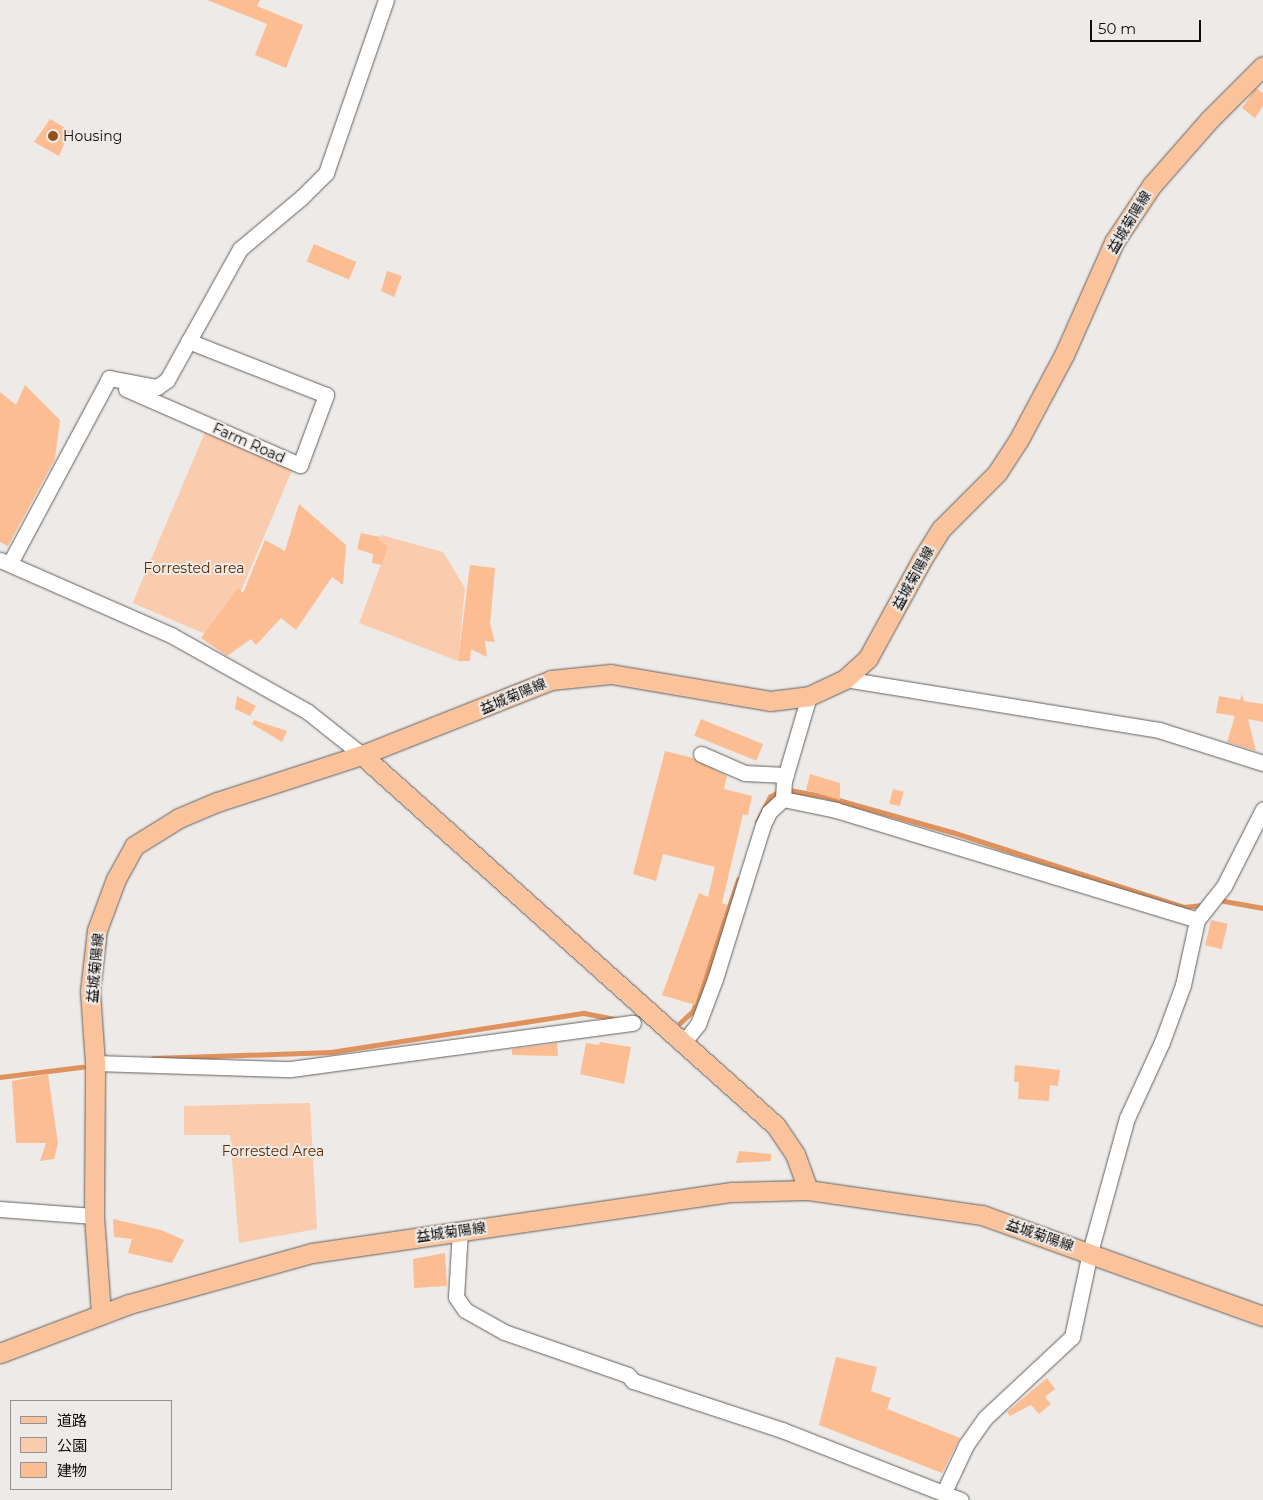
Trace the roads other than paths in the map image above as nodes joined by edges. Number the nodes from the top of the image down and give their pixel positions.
1 (386, 0) edge
2 (1260, 73) edge
3 (188, 341) junction
4 (102, 392) junction
5 (5, 561) edge
6 (845, 679) junction
7 (809, 696) junction
8 (701, 754) dead end
9 (362, 755) junction
10 (1263, 764) edge
11 (786, 776) junction
12 (783, 799) junction
13 (1263, 809) edge
14 (1197, 920) junction
15 (633, 1023) dead end
16 (682, 1044) junction
17 (95, 1063) junction
18 (808, 1190) junction
19 (0, 1209) edge
20 (94, 1216) junction
21 (460, 1230) junction
22 (1090, 1252) junction
23 (101, 1314) junction
24 (1263, 1316) edge
25 (0, 1353) edge
26 (944, 1492) junction
27 (961, 1500) edge

1 - 3 street
2 - 6 main road, 益城菊陽線
3 - 4 street
3 - 4 street, Farm Road
4 - 5 street
5 - 9 street
6 - 7 main road, 益城菊陽線
6 - 10 street
7 - 9 main road, 益城菊陽線
7 - 11 street
8 - 11 street
9 - 16 main road
9 - 17 main road, 益城菊陽線
11 - 12 street
12 - 14 street
12 - 16 street
13 - 14 street
14 - 22 street
15 - 17 street
16 - 18 main road
17 - 20 main road, 益城菊陽線
18 - 21 main road, 益城菊陽線
18 - 22 main road, 益城菊陽線
19 - 20 street
20 - 23 main road, 益城菊陽線
21 - 23 main road, 益城菊陽線
21 - 26 street
22 - 24 main road, 益城菊陽線
22 - 26 street
23 - 25 main road, 益城菊陽線
26 - 27 street

